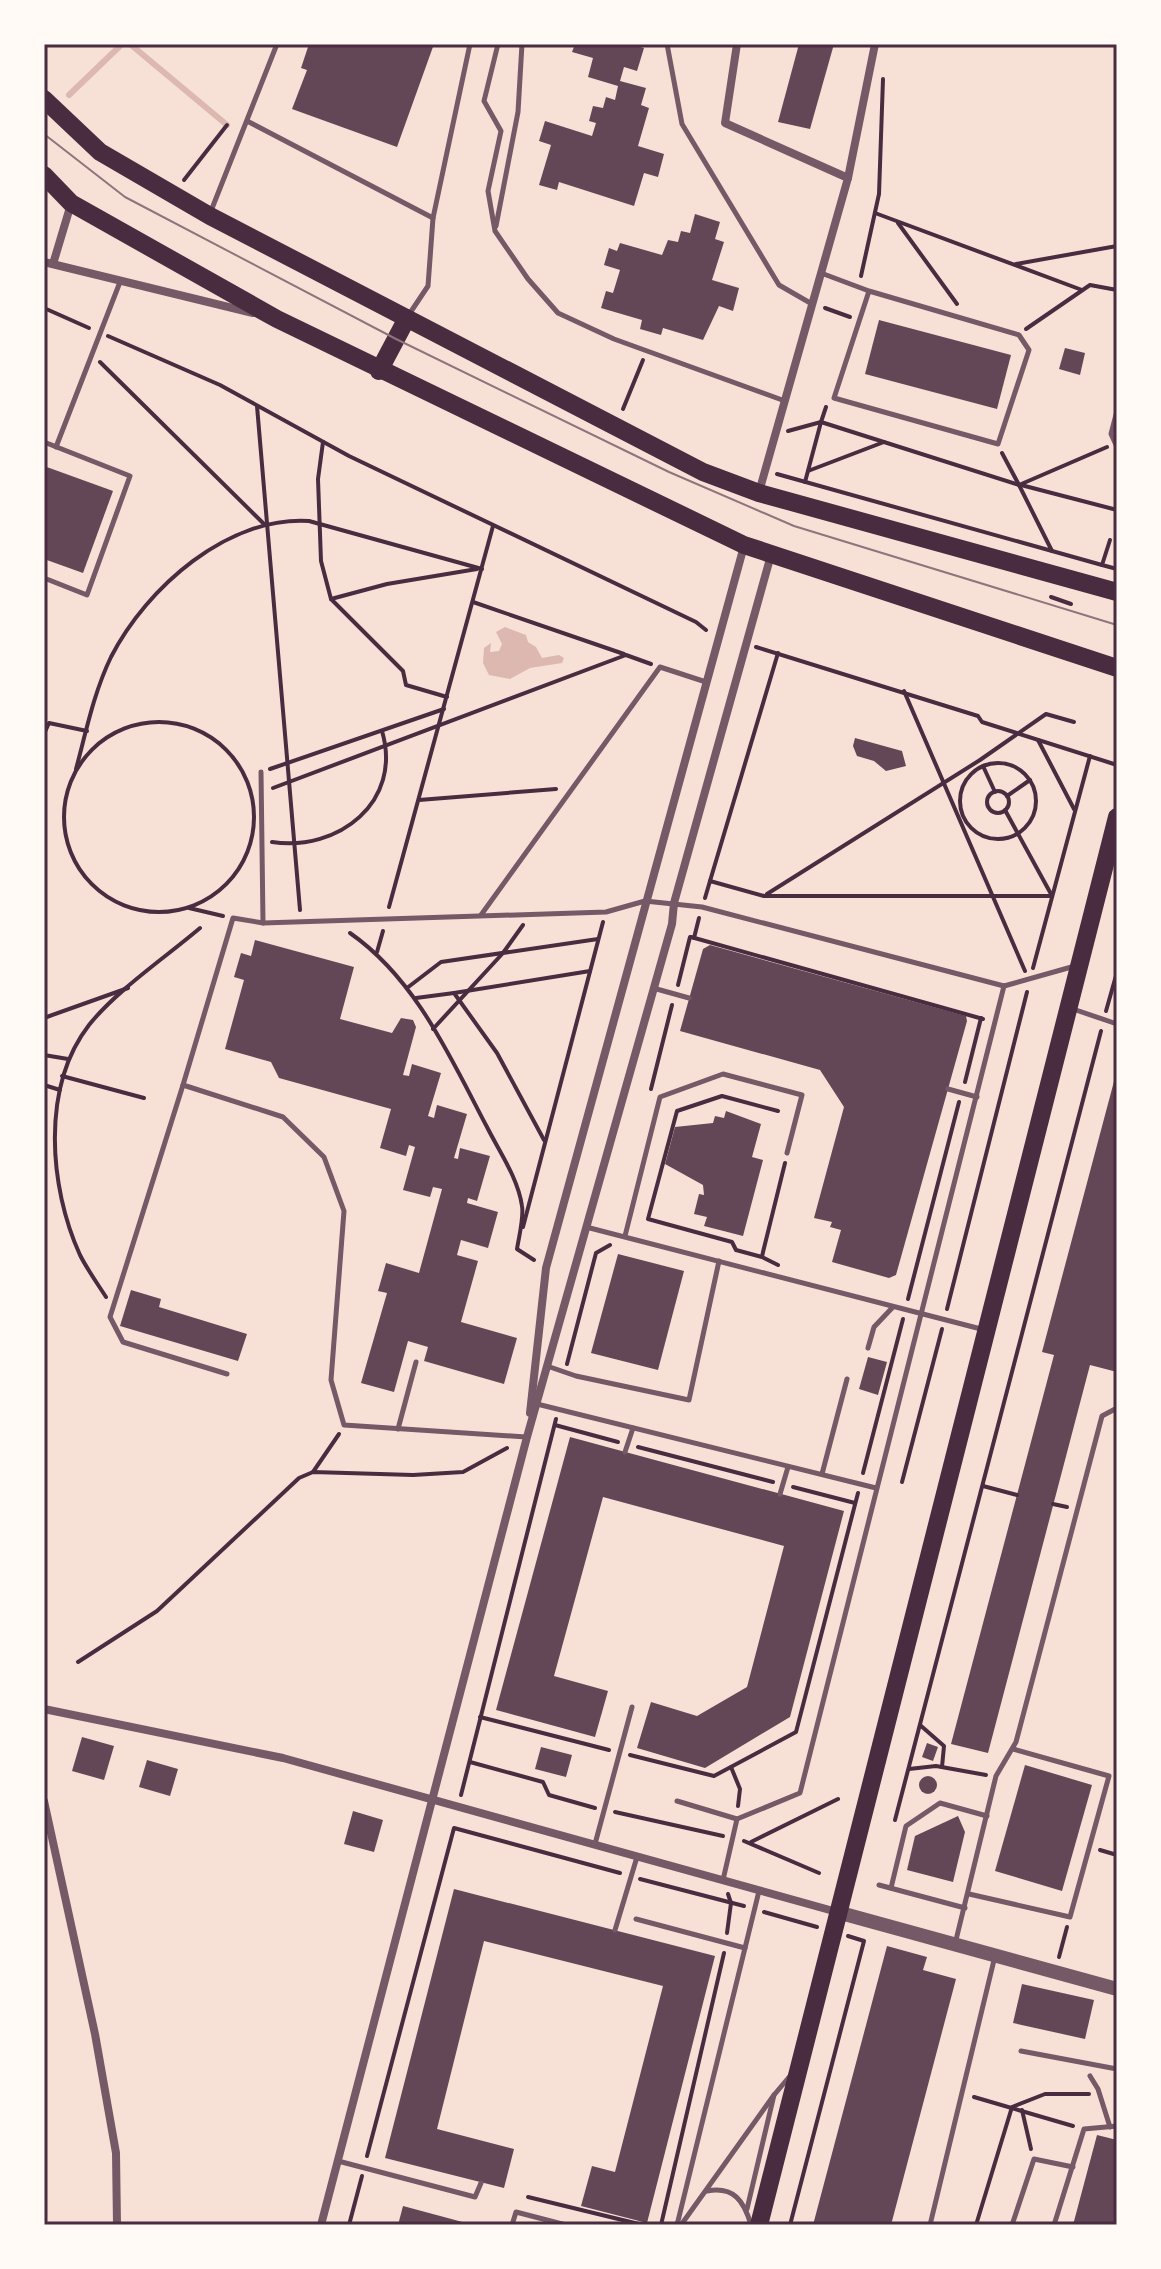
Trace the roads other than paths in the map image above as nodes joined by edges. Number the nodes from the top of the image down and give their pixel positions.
1 (277, 44) edge
2 (470, 44) edge
3 (498, 44) edge
4 (522, 44) edge
5 (667, 44) edge
6 (737, 44) edge
7 (875, 44) edge
8 (44, 99) edge
9 (247, 121) junction
10 (44, 175) edge
11 (848, 178) junction
12 (71, 203) junction
13 (210, 216) junction
14 (433, 218) junction
15 (495, 231) junction
16 (48, 263) edge
17 (821, 273) junction
18 (121, 281) junction
19 (869, 291) junction
20 (812, 304) junction
21 (277, 319) junction
22 (406, 320) junction
23 (379, 371) junction
24 (786, 402) junction
25 (1117, 411) edge
26 (44, 442) edge
27 (1115, 446) edge
28 (56, 447) junction
29 (759, 493) junction
30 (744, 545) junction
31 (771, 555) junction
32 (44, 578) edge
33 (1117, 592) edge
34 (1117, 668) edge
35 (706, 682) junction
36 (261, 772) road end
37 (1117, 817) edge
38 (645, 901) junction
39 (674, 903) junction
40 (481, 915) junction
41 (263, 923) junction
42 (1078, 965) junction
43 (1004, 986) junction
44 (652, 988) junction
45 (689, 998) dead end
46 (1067, 1008) junction
47 (1117, 1024) edge
48 (183, 1085) junction
49 (948, 1089) dead end
50 (977, 1097) junction
51 (787, 1153) road end
52 (586, 1227) junction
53 (625, 1236) junction
54 (719, 1261) junction
55 (894, 1307) junction
56 (920, 1313) junction
57 (986, 1330) junction
58 (868, 1348) dead end
59 (416, 1362) dead end
60 (547, 1366) junction
61 (227, 1374) dead end
62 (847, 1379) dead end
63 (537, 1404) junction
64 (1117, 1408) edge
65 (633, 1428) junction
66 (398, 1429) junction
67 (527, 1437) junction
68 (625, 1452) dead end
69 (788, 1467) junction
70 (821, 1475) junction
71 (876, 1488) junction
72 (780, 1494) dead end
73 (632, 1707) dead end
74 (44, 1709) edge
75 (1012, 1749) junction
76 (44, 1801) edge
77 (433, 1801) junction
78 (677, 1801) dead end
79 (987, 1816) junction
80 (737, 1819) junction
81 (594, 1845) junction
82 (637, 1857) junction
83 (723, 1881) junction
84 (879, 1885) dead end
85 (891, 1888) junction
86 (759, 1891) junction
87 (969, 1894) junction
88 (965, 1908) junction
89 (837, 1912) junction
90 (636, 1919) dead end
91 (615, 1930) dead end
92 (955, 1945) junction
93 (745, 1948) junction
94 (996, 1955) junction
95 (1117, 1989) edge
96 (1021, 2051) dead end
97 (798, 2066) junction
98 (1117, 2069) edge
99 (1090, 2076) dead end
100 (774, 2095) junction
101 (1113, 2126) edge
102 (338, 2161) junction
103 (1073, 2167) junction
104 (481, 2183) dead end
105 (706, 2191) junction
106 (747, 2209) junction
107 (117, 2225) edge
108 (321, 2225) edge
109 (512, 2225) edge
110 (566, 2225) edge
111 (679, 2225) edge
112 (751, 2225) edge
113 (759, 2225) edge
114 (930, 2225) edge
115 (1012, 2225) edge
116 (1054, 2225) edge

1 - 9 lane
2 - 14 lane
3 - 15 lane
4 - 15 lane
5 - 20 lane
6 - 11 street
7 - 11 street
8 - 13 main road
9 - 13 lane
9 - 14 lane
10 - 12 main road
11 - 17 street
12 - 16 street
12 - 21 main road
13 - 22 main road
14 - 22 lane
15 - 24 lane
16 - 18 street
17 - 19 lane
17 - 20 street
18 - 21 street
18 - 28 lane
19 - 19 lane
20 - 24 street
21 - 23 main road
22 - 23 main road
22 - 29 main road
23 - 30 main road
24 - 29 street
25 - 27 lane
26 - 28 lane
28 - 32 lane
29 - 33 main road
30 - 31 main road
30 - 35 street
31 - 34 main road
31 - 39 street
35 - 38 street
35 - 40 lane
36 - 41 lane
37 - 42 main road
38 - 39 lane
38 - 40 lane
38 - 67 street
39 - 43 lane
39 - 44 street
40 - 41 lane
41 - 48 lane
42 - 43 lane
42 - 46 main road
43 - 50 lane
44 - 45 lane
44 - 52 street
46 - 47 lane
46 - 57 main road
48 - 61 lane
48 - 66 lane
49 - 50 lane
50 - 56 lane
51 - 53 lane
52 - 53 lane
52 - 60 street
53 - 54 lane
54 - 55 lane
54 - 60 lane
55 - 56 lane
55 - 58 lane
56 - 57 lane
56 - 71 lane
57 - 89 main road
59 - 66 lane
60 - 63 street
62 - 70 lane
63 - 65 lane
63 - 67 street
64 - 75 lane
65 - 68 lane
65 - 69 lane
66 - 67 lane
67 - 77 street
69 - 70 lane
69 - 72 lane
70 - 71 lane
71 - 80 lane
73 - 81 lane
74 - 77 street
75 - 79 lane
75 - 87 lane
76 - 107 street
77 - 81 street
77 - 102 street
78 - 80 lane
79 - 85 lane
79 - 87 lane
80 - 83 lane
81 - 82 street
82 - 83 street
82 - 91 lane
83 - 86 street
84 - 85 lane
85 - 88 lane
86 - 89 street
86 - 93 lane
87 - 88 lane
88 - 92 lane
89 - 92 street
89 - 97 main road
90 - 93 lane
92 - 94 street
93 - 111 lane
94 - 95 street
94 - 114 lane
96 - 98 lane
97 - 100 lane
97 - 113 main road
99 - 101 lane
100 - 105 lane
100 - 106 lane
101 - 103 lane
102 - 104 lane
102 - 108 street
103 - 115 lane
103 - 116 lane
105 - 106 lane
105 - 111 lane
106 - 112 lane
109 - 110 lane

